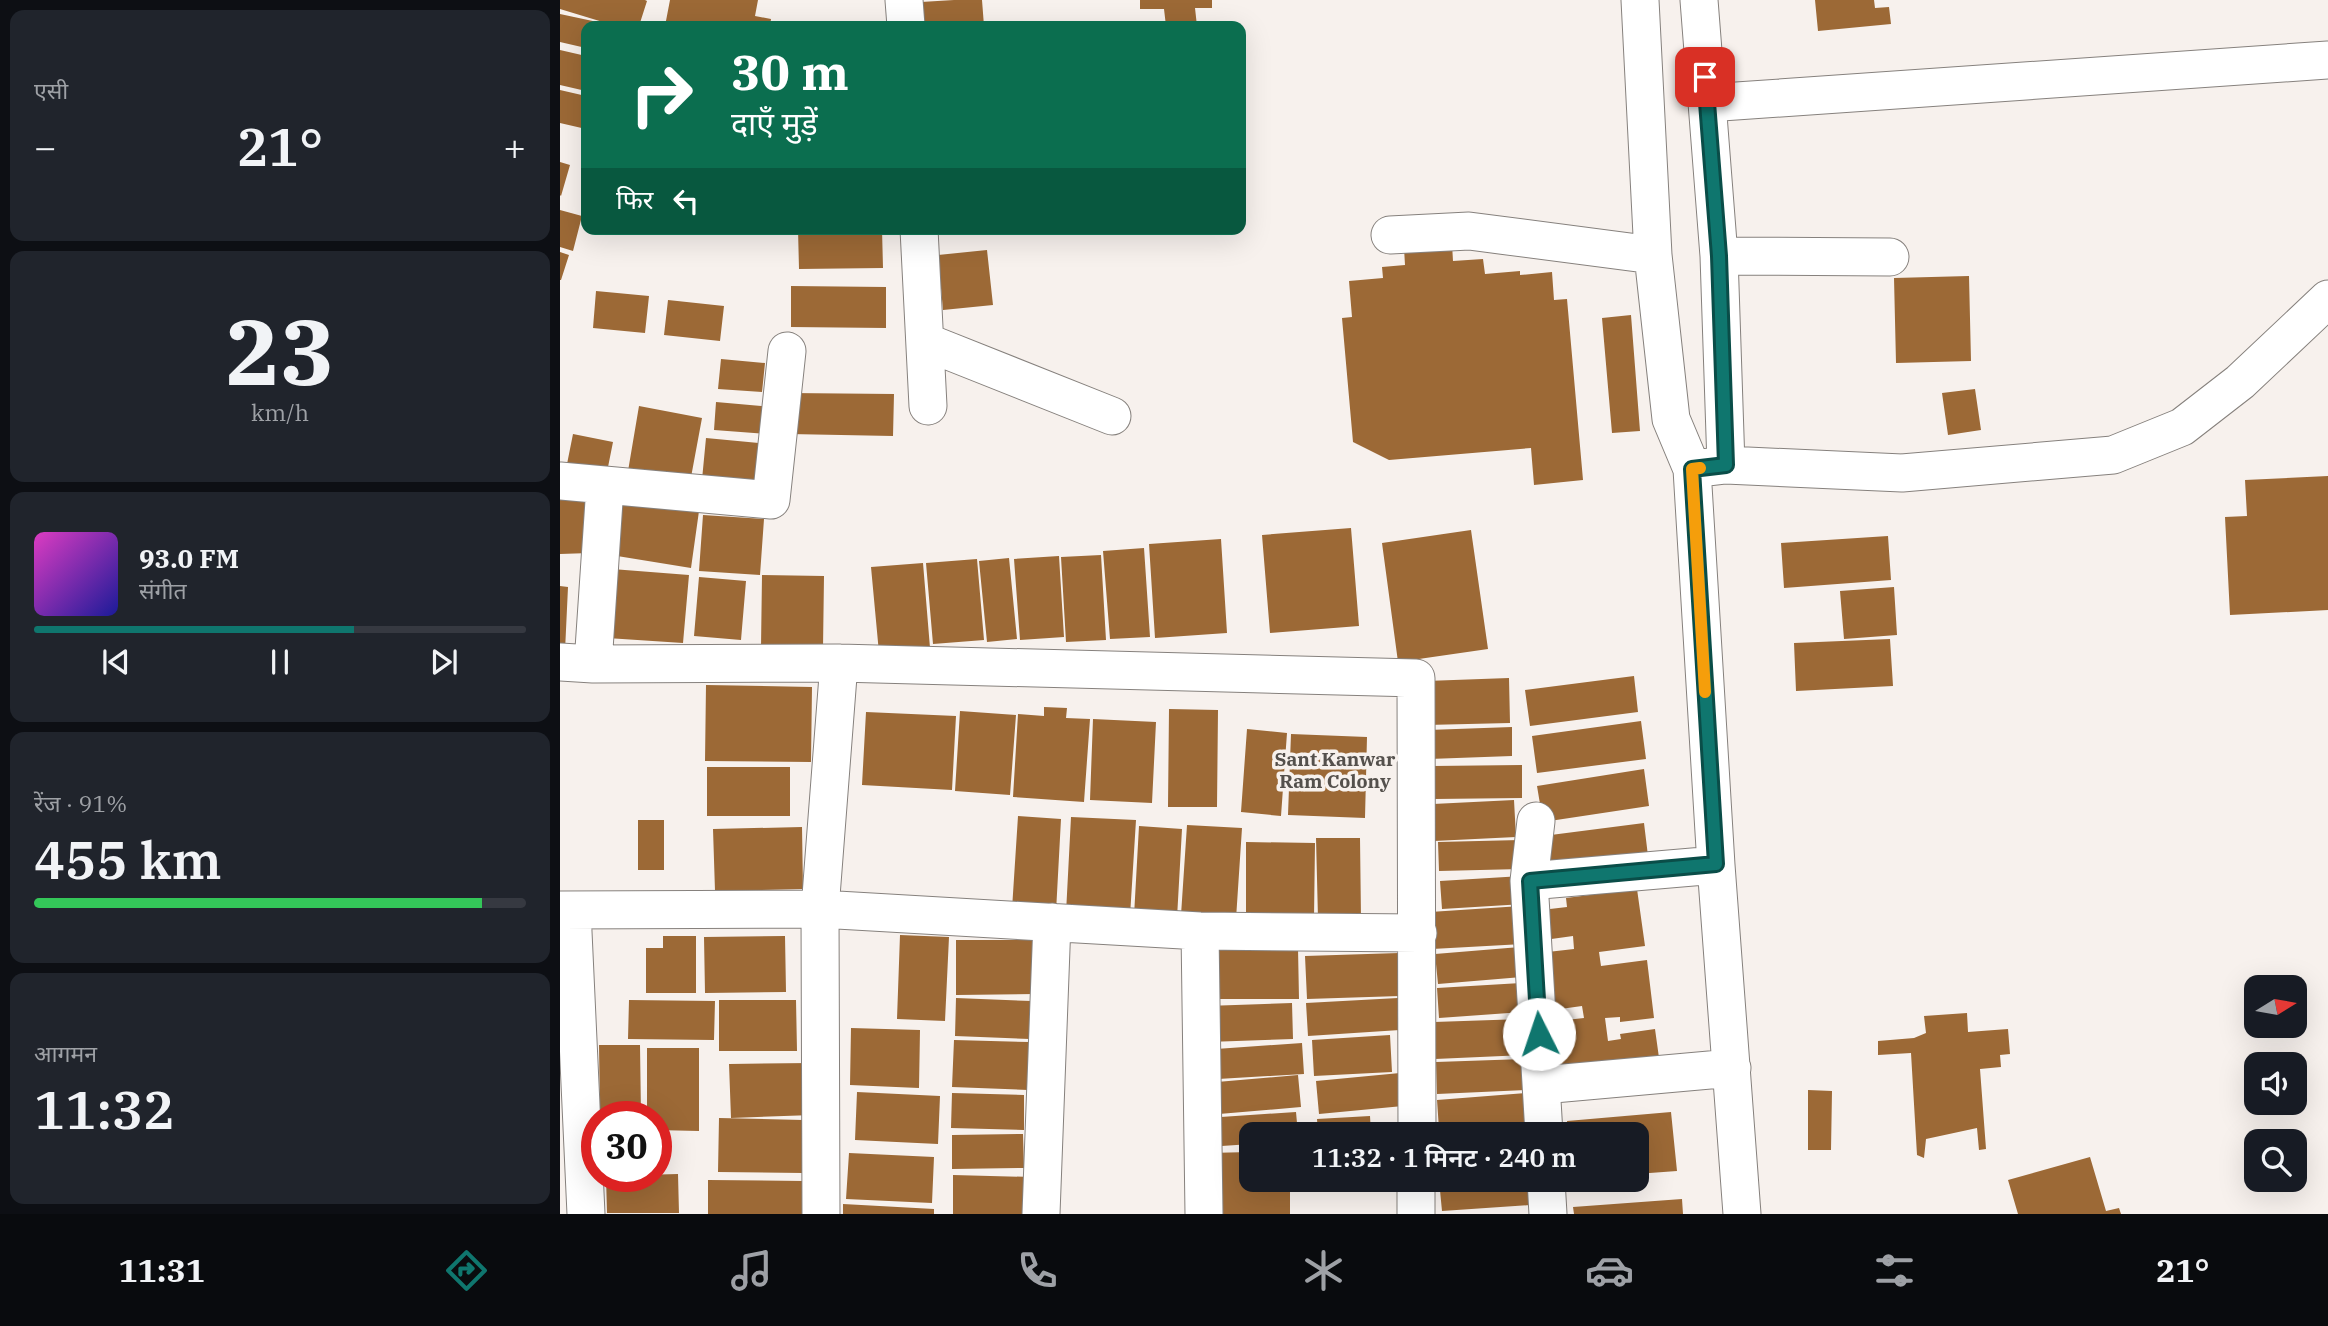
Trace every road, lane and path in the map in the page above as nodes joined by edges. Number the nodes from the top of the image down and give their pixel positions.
1 (904, 0) edge
2 (1640, 0) edge
3 (1699, 0) edge
4 (906, 21) edge
5 (2328, 60) edge
6 (1707, 103) junction
7 (919, 235) edge
8 (1390, 235) dead end
9 (1653, 255) junction
10 (1719, 256) junction
11 (1891, 257) dead end
12 (2328, 299) edge
13 (926, 342) junction
14 (787, 351) dead end
15 (928, 406) dead end
16 (1112, 416) dead end
17 (1709, 467) junction
18 (560, 481) edge
19 (605, 486) junction
20 (577, 663) edge
21 (839, 663) junction
22 (1536, 821) dead end
23 (1716, 864) junction
24 (1530, 881) junction
25 (820, 909) junction
26 (566, 910) edge
27 (1052, 922) junction
28 (1200, 930) junction
29 (1418, 933) junction
30 (1732, 1068) junction
31 (1542, 1085) junction
32 (1417, 1122) edge
33 (1544, 1122) edge
34 (1416, 1192) edge
35 (1547, 1192) edge
36 (586, 1214) edge
37 (821, 1214) edge
38 (1041, 1214) edge
39 (1204, 1214) edge
40 (1416, 1214) edge
41 (1548, 1214) edge
42 (1742, 1214) edge

1 - 4 street
2 - 9 street
3 - 6 street
5 - 6 street
6 - 10 street
7 - 13 street
8 - 9 street
9 - 17 street
10 - 11 street
10 - 17 street
12 - 17 street
13 - 15 street
13 - 16 street
14 - 19 street
17 - 23 street
18 - 19 street
19 - 20 street
20 - 21 street
21 - 25 street
21 - 29 street
22 - 24 street
23 - 24 street
23 - 30 street
24 - 31 street
25 - 26 street
25 - 27 street
25 - 37 street
26 - 36 street
27 - 28 street
27 - 38 street
28 - 29 street
28 - 39 street
29 - 32 street
30 - 31 street
30 - 42 street
31 - 33 street
34 - 40 street
35 - 41 street

